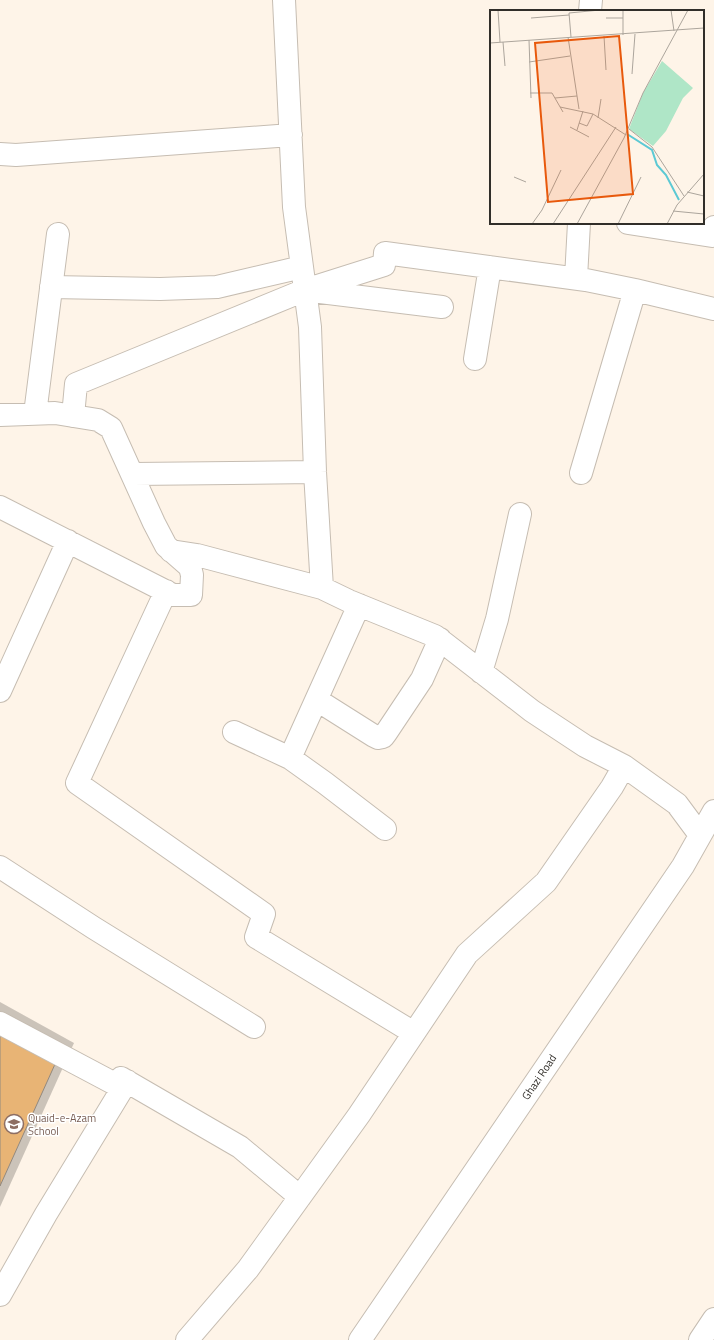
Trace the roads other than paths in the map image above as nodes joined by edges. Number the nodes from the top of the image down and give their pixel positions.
1 (284, 0) edge
2 (591, 0) edge
3 (590, 10) edge
4 (290, 135) junction
5 (0, 154) edge
6 (579, 224) edge
7 (634, 224) edge
8 (714, 227) edge
9 (58, 234) dead end
10 (302, 267) junction
11 (490, 267) junction
12 (576, 278) junction
13 (51, 287) junction
14 (305, 290) junction
15 (635, 290) junction
16 (442, 307) dead end
17 (714, 309) edge
18 (475, 359) dead end
19 (35, 414) junction
20 (0, 415) edge
21 (73, 416) junction
22 (315, 472) junction
23 (581, 473) dead end
24 (132, 474) junction
25 (2, 512) edge
26 (520, 514) dead end
27 (68, 541) junction
28 (170, 551) junction
29 (322, 588) junction
30 (166, 591) junction
31 (359, 605) junction
32 (440, 639) junction
33 (481, 672) junction
34 (0, 691) edge
35 (317, 700) junction
36 (234, 732) dead end
37 (290, 758) junction
38 (624, 766) junction
39 (706, 824) edge
40 (385, 829) dead end
41 (0, 867) edge
42 (0, 1023) edge
43 (254, 1027) dead end
44 (414, 1033) junction
45 (127, 1081) junction
46 (300, 1197) junction
47 (0, 1296) edge
48 (714, 1320) edge
49 (186, 1340) edge
50 (360, 1340) edge
51 (700, 1340) edge

1 - 4 street
2 - 3 street
4 - 5 street
4 - 10 street
6 - 12 street
7 - 8 street
9 - 13 street
10 - 13 street
10 - 14 street
11 - 12 street
11 - 14 street
11 - 18 street
12 - 15 street
13 - 19 street
14 - 16 street
14 - 21 street
14 - 22 street
15 - 17 street
15 - 23 street
19 - 20 street
19 - 21 street
21 - 24 street
22 - 24 street
22 - 29 street
24 - 28 street
25 - 27 street
26 - 33 street
27 - 30 street
27 - 34 street
28 - 29 street
28 - 30 street
29 - 31 street
30 - 44 street
31 - 32 street
31 - 35 street
32 - 33 street
32 - 35 street
33 - 38 street
35 - 37 street
36 - 37 street
37 - 40 street
38 - 39 street
38 - 44 street
39 - 50 street, Ghazi Road
41 - 43 street
42 - 45 street
44 - 46 street
45 - 46 street
45 - 47 street
46 - 49 street
48 - 51 street

